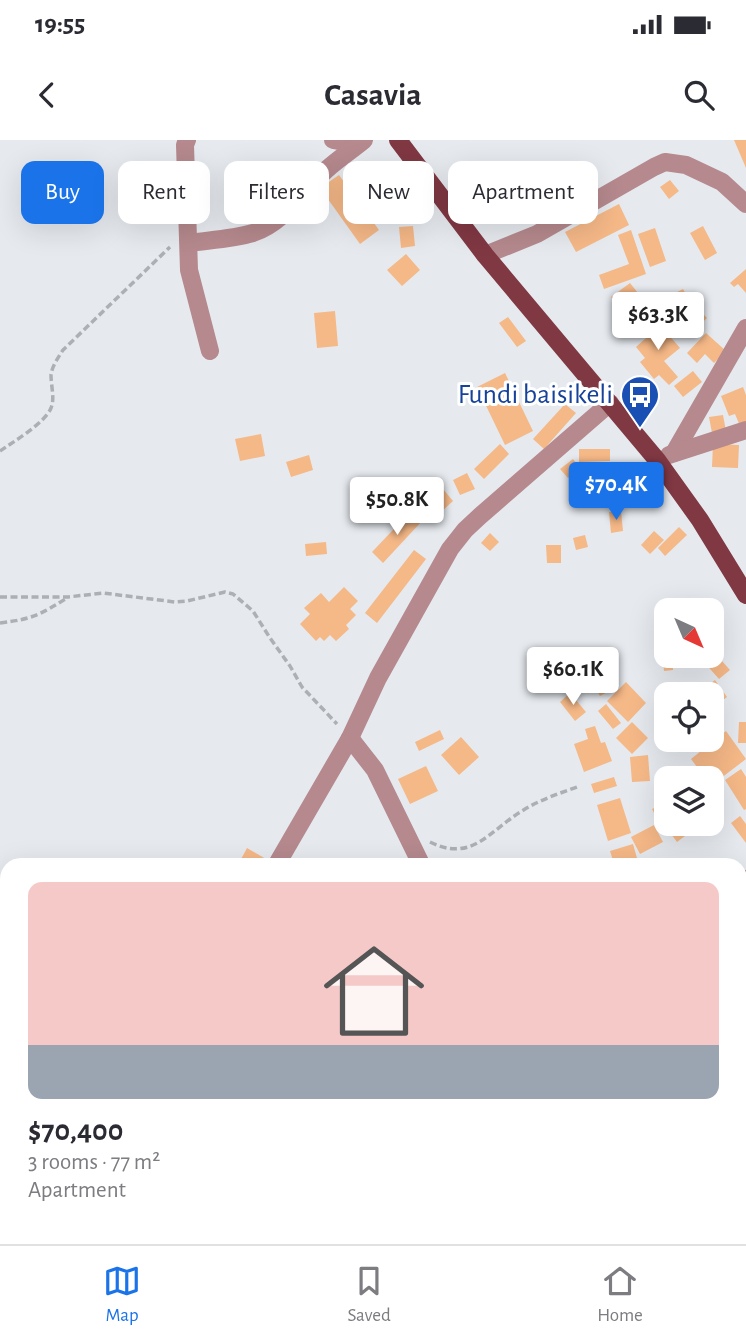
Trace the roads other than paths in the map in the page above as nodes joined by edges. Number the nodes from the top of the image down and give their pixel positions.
1 (187, 140) edge
2 (333, 140) edge
3 (355, 140) edge
4 (364, 140) edge
5 (398, 140) edge
6 (746, 204) edge
7 (188, 236) junction
8 (485, 255) junction
9 (746, 328) edge
10 (210, 351) dead end
11 (610, 403) junction
12 (746, 430) edge
13 (665, 456) junction
14 (746, 595) edge
15 (350, 738) junction
16 (280, 858) edge
17 (418, 858) edge

1 - 7 street
2 - 3 street
4 - 7 street
5 - 8 main road
6 - 8 street
7 - 10 street
8 - 11 main road
9 - 13 street
11 - 13 main road
11 - 15 street
12 - 13 street
13 - 14 main road
15 - 16 street
15 - 17 street

